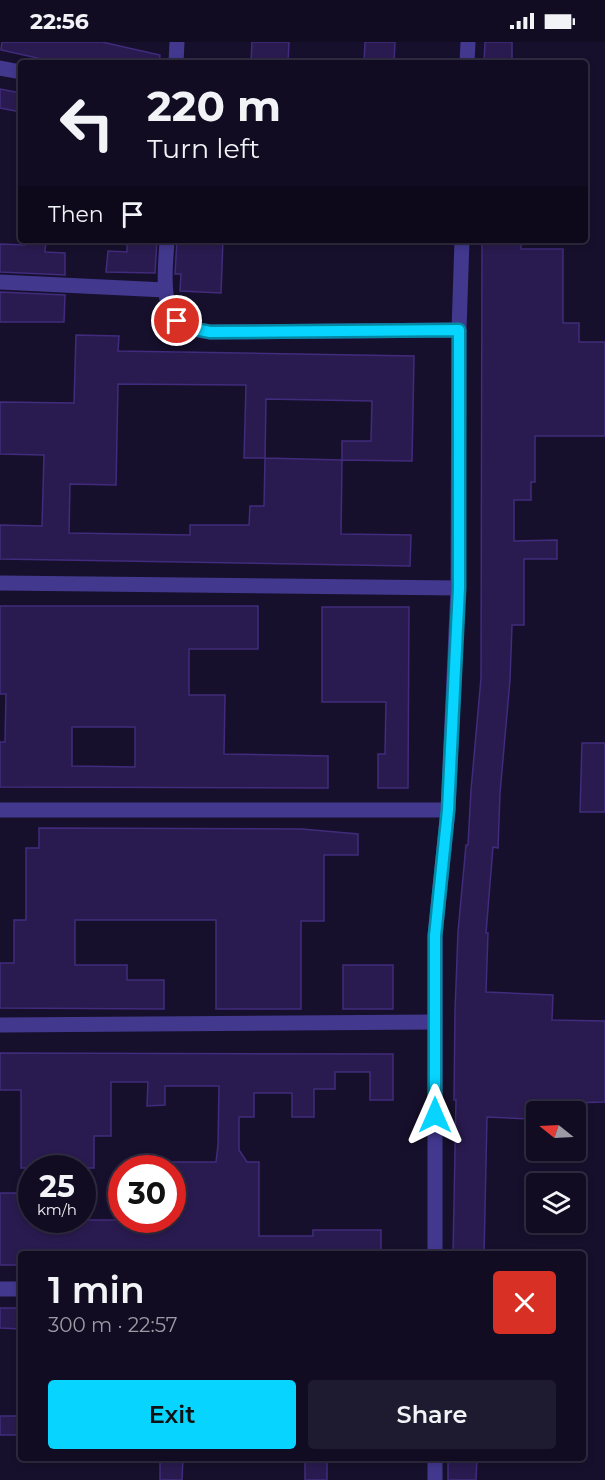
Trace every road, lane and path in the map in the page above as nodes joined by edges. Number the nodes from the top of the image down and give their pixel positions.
1 (177, 42) edge
2 (468, 42) edge
3 (176, 60) edge
4 (467, 60) edge
5 (0, 68) edge
6 (18, 71) edge
7 (167, 243) edge
8 (462, 243) edge
9 (0, 282) edge
10 (165, 290) junction
11 (459, 330) junction
12 (0, 583) edge
13 (459, 588) junction
14 (0, 810) edge
15 (448, 810) junction
16 (435, 1022) junction
17 (0, 1025) edge
18 (435, 1251) edge
19 (0, 1289) edge
20 (18, 1289) edge
21 (435, 1461) edge
22 (435, 1480) edge

1 - 3 street
2 - 4 street
5 - 6 street
7 - 10 street
8 - 11 street
9 - 10 street
10 - 11 street
11 - 13 street
12 - 13 street
13 - 15 street
14 - 15 street
15 - 16 street
16 - 17 street
16 - 18 street
19 - 20 street
21 - 22 street

